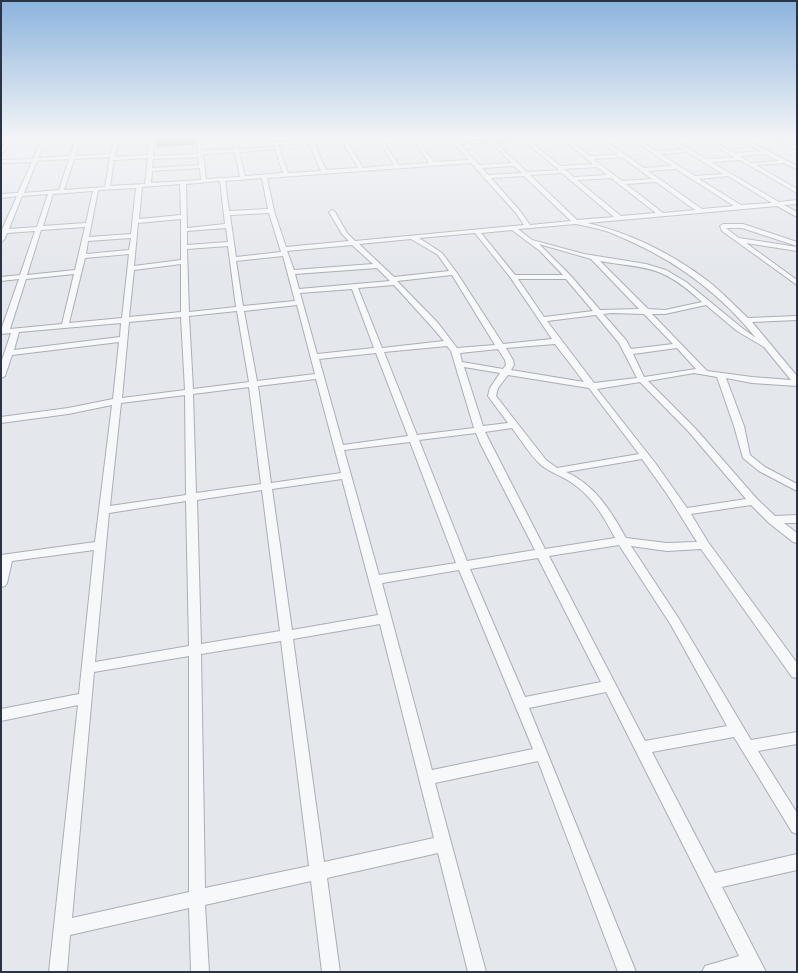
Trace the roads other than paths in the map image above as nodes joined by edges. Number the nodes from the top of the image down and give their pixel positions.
1 (24, 183) edge
2 (64, 183) edge
3 (108, 183) edge
4 (178, 183) edge
5 (183, 183) edge
6 (223, 183) edge
7 (265, 183) edge
8 (491, 183) edge
9 (536, 183) edge
10 (579, 183) edge
11 (620, 183) edge
12 (661, 183) edge
13 (701, 183) edge
14 (743, 183) edge
15 (784, 183) edge
16 (143, 186) junction
17 (107, 188) junction
18 (96, 189) junction
19 (797, 191) edge
20 (51, 192) junction
21 (61, 192) junction
22 (19, 195) junction
23 (1, 196) edge
24 (797, 202) edge
25 (778, 204) junction
26 (739, 207) junction
27 (271, 211) junction
28 (701, 211) junction
29 (332, 212) dead end
30 (227, 213) junction
31 (661, 214) junction
32 (797, 215) edge
33 (182, 217) junction
34 (619, 218) junction
35 (136, 221) junction
36 (574, 222) junction
37 (88, 225) junction
38 (527, 225) junction
39 (228, 226) junction
40 (39, 228) junction
41 (514, 228) junction
42 (752, 229) junction
43 (183, 230) junction
44 (5, 231) junction
45 (477, 232) junction
46 (134, 236) junction
47 (413, 236) junction
48 (1, 239) edge
49 (85, 239) junction
50 (525, 239) junction
51 (739, 240) junction
52 (354, 243) junction
53 (231, 244) junction
54 (797, 244) edge
55 (780, 246) junction
56 (183, 247) junction
57 (788, 248) junction
58 (797, 249) edge
59 (284, 251) junction
60 (132, 252) junction
61 (82, 256) junction
62 (797, 256) edge
63 (593, 258) junction
64 (233, 259) junction
65 (184, 262) junction
66 (377, 266) junction
67 (131, 268) junction
68 (78, 272) junction
69 (291, 272) junction
70 (454, 273) junction
71 (23, 277) junction
72 (513, 277) junction
73 (569, 277) junction
74 (1, 279) edge
75 (394, 281) junction
76 (797, 283) edge
77 (354, 286) junction
78 (296, 291) junction
79 (299, 303) junction
80 (708, 303) junction
81 (240, 309) junction
82 (598, 313) junction
83 (646, 313) junction
84 (185, 314) junction
85 (797, 318) edge
86 (124, 320) junction
87 (542, 320) junction
88 (746, 320) junction
89 (65, 326) junction
90 (16, 331) junction
91 (3, 332) edge
92 (123, 339) junction
93 (557, 341) junction
94 (450, 343) junction
95 (501, 346) junction
96 (678, 346) junction
97 (767, 346) junction
98 (380, 351) junction
99 (455, 351) junction
100 (629, 352) junction
101 (10, 353) junction
102 (315, 357) junction
103 (460, 364) junction
104 (504, 372) junction
105 (704, 372) junction
106 (720, 374) junction
107 (1, 376) edge
108 (320, 376) junction
109 (642, 380) junction
110 (797, 382) edge
111 (253, 384) junction
112 (590, 386) junction
113 (189, 392) junction
114 (117, 401) junction
115 (1, 420) edge
116 (515, 425) junction
117 (480, 431) junction
118 (414, 439) junction
119 (340, 448) junction
120 (645, 456) junction
121 (554, 471) junction
122 (346, 476) junction
123 (266, 486) junction
124 (797, 488) edge
125 (191, 498) junction
126 (753, 501) junction
127 (104, 510) junction
128 (684, 512) junction
129 (797, 519) edge
130 (773, 520) junction
131 (797, 539) edge
132 (622, 542) junction
133 (100, 545) junction
134 (704, 545) junction
135 (542, 553) junction
136 (4, 559) edge
137 (463, 566) junction
138 (375, 580) junction
139 (1, 583) edge
140 (385, 620) junction
141 (286, 635) junction
142 (195, 651) junction
143 (88, 668) junction
144 (797, 673) edge
145 (608, 686) junction
146 (85, 698) junction
147 (521, 704) junction
148 (1, 715) edge
149 (737, 730) junction
150 (797, 738) edge
151 (748, 747) junction
152 (641, 748) junction
153 (542, 754) junction
154 (426, 778) junction
155 (797, 827) edge
156 (442, 844) junction
157 (797, 862) edge
158 (318, 872) junction
159 (711, 882) junction
160 (197, 899) junction
161 (62, 928) junction
162 (755, 967) edge
163 (58, 972) edge
164 (200, 972) edge
165 (331, 972) edge
166 (477, 972) edge
167 (627, 972) edge
168 (711, 972) edge

1 - 22 street
2 - 21 street
3 - 17 street
4 - 16 street
5 - 33 street
6 - 30 street
7 - 27 street
8 - 38 street
9 - 36 street
10 - 34 street
11 - 31 street
12 - 28 street
13 - 26 street
14 - 25 street
15 - 19 street
16 - 17 street
16 - 35 street
17 - 18 street
18 - 21 street
18 - 37 street
20 - 21 street
20 - 22 street
20 - 40 street
22 - 23 street
22 - 44 street
24 - 25 street
25 - 26 street
25 - 32 street
26 - 28 street
27 - 30 street
27 - 59 street
28 - 31 street
29 - 52 street
30 - 39 street
31 - 34 street
33 - 35 street
33 - 43 street
34 - 36 street
35 - 46 street
36 - 38 street
36 - 88 street
37 - 40 street
37 - 49 street
38 - 41 street
39 - 43 street
39 - 53 street
40 - 44 street
40 - 71 street
41 - 45 street
41 - 50 street
42 - 51 street
42 - 54 street
42 - 55 street
43 - 56 street
44 - 48 street
45 - 47 street
45 - 72 street
46 - 49 street
46 - 60 street
47 - 52 street
47 - 70 street
49 - 61 street
50 - 63 street
50 - 73 street
51 - 55 street
51 - 76 street
52 - 59 street
52 - 66 street
53 - 56 street
53 - 64 street
55 - 57 street
56 - 65 street
57 - 58 street
57 - 62 street
59 - 64 street
59 - 69 street
60 - 61 street
60 - 67 street
61 - 68 street
63 - 80 street
63 - 83 street
64 - 81 street
65 - 67 street
65 - 84 street
66 - 69 street
66 - 75 street
67 - 86 street
68 - 71 street
68 - 89 street
69 - 78 street
70 - 75 street
70 - 95 street
71 - 74 street
71 - 91 street
72 - 73 street
72 - 87 street
73 - 82 street
75 - 77 street
75 - 94 street
77 - 78 street
77 - 98 street
78 - 79 street
79 - 81 street
79 - 102 street
80 - 83 street
80 - 97 street
81 - 84 street
81 - 111 street
82 - 83 street
82 - 87 street
82 - 100 street
83 - 96 street
84 - 86 street
84 - 113 street
85 - 88 street
86 - 89 street
86 - 92 street
87 - 93 street
88 - 97 street
89 - 90 street
90 - 91 street
90 - 101 street
92 - 101 street
92 - 114 street
93 - 95 street
93 - 112 street
94 - 98 street
94 - 99 street
95 - 99 street
95 - 104 street
96 - 100 street
96 - 105 street
97 - 110 street
98 - 102 street
98 - 118 street
99 - 103 street
100 - 109 street
101 - 107 street
102 - 108 street
103 - 104 street
103 - 117 street
104 - 112 street
104 - 116 street
105 - 106 street
105 - 109 street
106 - 110 street
106 - 124 street
108 - 111 street
108 - 119 street
109 - 112 street
109 - 126 street
111 - 113 street
111 - 123 street
112 - 120 street
113 - 114 street
113 - 125 street
114 - 115 street
114 - 127 street
116 - 117 street
116 - 121 street
117 - 118 street
117 - 135 street
118 - 119 street
118 - 137 street
119 - 122 street
120 - 121 street
120 - 128 street
121 - 132 street
122 - 123 street
122 - 138 street
123 - 125 street
123 - 141 street
125 - 127 street
125 - 142 street
126 - 128 street
126 - 130 street
127 - 133 street
128 - 134 street
129 - 130 street
130 - 131 street
132 - 134 street
132 - 135 street
132 - 149 street
133 - 136 street
133 - 143 street
134 - 144 street
135 - 137 street
135 - 145 street
136 - 139 street
137 - 138 street
137 - 147 street
138 - 140 street
140 - 141 street
140 - 154 street
141 - 142 street
141 - 158 street
142 - 143 street
142 - 160 street
143 - 146 street
145 - 147 street
145 - 152 street
146 - 148 street
146 - 161 street
147 - 153 street
149 - 151 street
149 - 152 street
150 - 151 street
151 - 155 street
152 - 159 street
153 - 154 street
153 - 167 street
154 - 156 street
156 - 158 street
156 - 166 street
157 - 159 street
158 - 160 street
158 - 165 street
159 - 162 street
160 - 161 street
160 - 164 street
161 - 163 street
162 - 168 street

